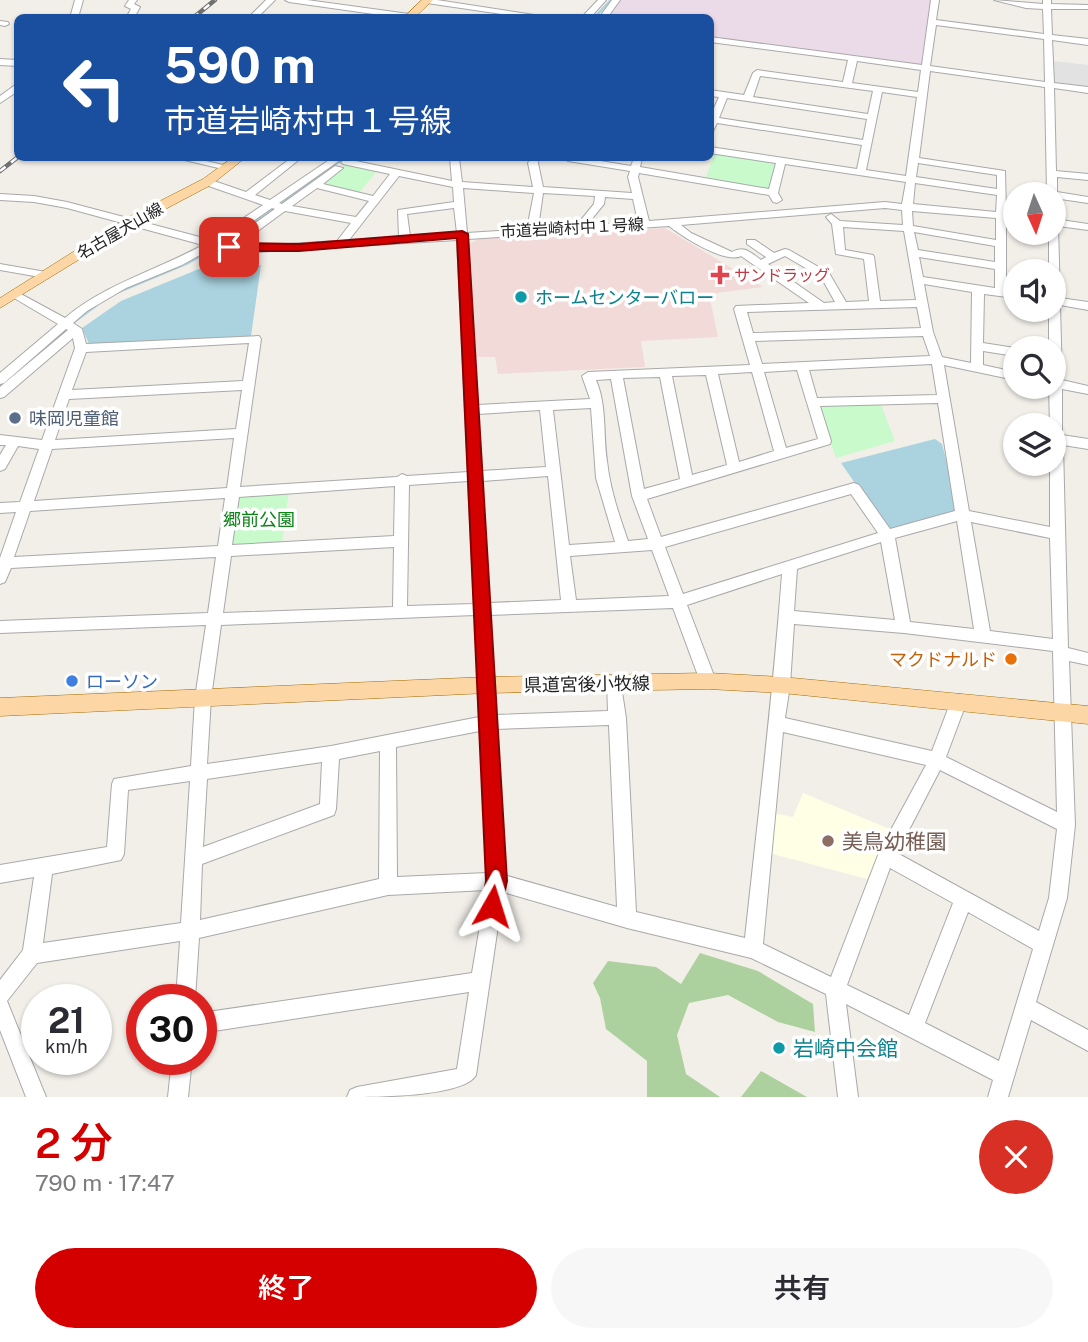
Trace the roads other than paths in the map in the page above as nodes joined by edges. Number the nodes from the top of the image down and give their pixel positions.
1 (133, 0) edge
2 (271, 0) edge
3 (289, 0) edge
4 (358, 0) edge
5 (427, 0) edge
6 (602, 0) edge
7 (617, 0) edge
8 (935, 0) edge
9 (999, 0) edge
10 (1047, 3) edge
11 (351, 8) junction
12 (1088, 8) edge
13 (132, 14) edge
14 (256, 14) edge
15 (389, 14) edge
16 (411, 14) edge
17 (523, 14) edge
18 (589, 14) edge
19 (606, 14) edge
20 (932, 22) junction
21 (1048, 36) junction
22 (714, 40) edge
23 (1088, 41) edge
24 (783, 49) junction
25 (853, 58) junction
26 (925, 68) junction
27 (775, 75) junction
28 (847, 85) junction
29 (1048, 85) junction
30 (14, 89) edge
31 (877, 89) junction
32 (1088, 90) edge
33 (714, 94) edge
34 (724, 95) junction
35 (921, 95) junction
36 (748, 98) junction
37 (0, 100) edge
38 (871, 117) junction
39 (714, 120) edge
40 (714, 125) edge
41 (867, 143) junction
42 (714, 151) edge
43 (781, 160) junction
44 (914, 160) junction
45 (196, 161) edge
46 (236, 161) edge
47 (292, 161) edge
48 (343, 161) edge
49 (344, 161) edge
50 (354, 161) edge
51 (455, 161) edge
52 (534, 161) edge
53 (636, 162) edge
54 (227, 167) junction
55 (397, 172) junction
56 (861, 172) junction
57 (1052, 174) junction
58 (1088, 177) edge
59 (911, 180) junction
60 (207, 181) junction
61 (1052, 182) edge
62 (316, 185) junction
63 (457, 185) junction
64 (539, 190) junction
65 (773, 193) junction
66 (1001, 193) junction
67 (600, 194) junction
68 (637, 196) junction
69 (0, 197) edge
70 (246, 197) junction
71 (1066, 197) edge
72 (376, 200) junction
73 (1088, 200) edge
74 (459, 204) junction
75 (908, 205) junction
76 (277, 206) junction
77 (826, 210) junction
78 (784, 214) junction
79 (1000, 216) junction
80 (1003, 216) edge
81 (360, 220) junction
82 (132, 221) junction
83 (671, 223) junction
84 (644, 224) junction
85 (837, 224) junction
86 (1066, 225) edge
87 (580, 227) junction
88 (1088, 227) edge
89 (909, 228) junction
90 (532, 230) junction
91 (462, 234) junction
92 (405, 239) junction
93 (751, 242) dead end
94 (214, 244) junction
95 (340, 244) junction
96 (1000, 244) junction
97 (229, 247) junction
98 (913, 253) junction
99 (773, 257) junction
100 (760, 264) junction
101 (1000, 266) junction
102 (0, 267) edge
103 (46, 275) junction
104 (918, 280) junction
105 (978, 289) junction
106 (1000, 293) junction
107 (1003, 293) edge
108 (15, 295) junction
109 (922, 303) junction
110 (1066, 303) edge
111 (0, 304) edge
112 (875, 304) junction
113 (842, 305) junction
114 (821, 306) junction
115 (1088, 306) edge
116 (69, 325) junction
117 (927, 332) junction
118 (747, 337) junction
119 (977, 346) junction
120 (81, 348) junction
121 (1003, 350) edge
122 (937, 360) junction
123 (802, 368) junction
124 (977, 368) junction
125 (757, 369) junction
126 (711, 371) junction
127 (665, 372) junction
128 (1003, 373) edge
129 (615, 375) junction
130 (0, 380) edge
131 (249, 385) junction
132 (1066, 386) edge
133 (1088, 390) edge
134 (0, 394) edge
135 (64, 395) junction
136 (942, 399) junction
137 (597, 402) junction
138 (812, 402) junction
139 (546, 406) junction
140 (472, 410) junction
141 (242, 433) junction
142 (0, 440) edge
143 (1066, 441) edge
144 (14, 442) junction
145 (46, 444) junction
146 (1088, 444) edge
147 (781, 454) junction
148 (0, 466) edge
149 (734, 468) junction
150 (552, 471) junction
151 (476, 475) junction
152 (1056, 476) edge
153 (402, 479) junction
154 (687, 482) junction
155 (232, 490) junction
156 (639, 496) junction
157 (25, 505) junction
158 (0, 508) edge
159 (961, 515) junction
160 (1057, 534) junction
161 (887, 535) junction
162 (401, 541) junction
163 (657, 544) junction
164 (624, 548) junction
165 (224, 551) junction
166 (562, 551) junction
167 (5, 563) junction
168 (790, 567) junction
169 (0, 578) edge
170 (678, 602) junction
171 (569, 604) junction
172 (483, 610) junction
173 (400, 611) junction
174 (788, 617) junction
175 (214, 619) junction
176 (0, 627) edge
177 (904, 627) junction
178 (983, 636) junction
179 (1061, 650) junction
180 (1088, 659) edge
181 (708, 681) junction
182 (615, 684) junction
183 (486, 685) junction
184 (782, 685) junction
185 (203, 698) junction
186 (959, 701) junction
187 (1, 709) edge
188 (1062, 713) junction
189 (1088, 715) edge
190 (618, 718) junction
191 (488, 722) junction
192 (776, 723) junction
193 (388, 742) junction
194 (331, 753) junction
195 (937, 760) junction
196 (198, 774) junction
197 (1066, 825) junction
198 (886, 856) junction
199 (196, 858) junction
200 (44, 866) junction
201 (0, 874) edge
202 (496, 881) junction
203 (388, 886) junction
204 (964, 899) junction
205 (627, 919) junction
206 (189, 931) junction
207 (1045, 945) junction
208 (753, 949) junction
209 (32, 954) junction
210 (480, 981) junction
211 (187, 984) edge
212 (835, 991) junction
213 (0, 995) edge
214 (0, 1006) edge
215 (1027, 1007) junction
216 (217, 1021) edge
217 (914, 1027) junction
218 (1088, 1041) edge
219 (180, 1075) edge
220 (1005, 1075) junction
221 (36, 1097) edge
222 (178, 1097) edge
223 (357, 1097) edge
224 (848, 1097) edge
225 (998, 1097) edge

1 - 13 street
2 - 14 street
3 - 11 street
4 - 11 street
5 - 16 main road
5 - 17 street
6 - 18 street
7 - 19 street
8 - 20 street
9 - 10 street
10 - 12 street
10 - 21 street
11 - 15 street
20 - 21 street
20 - 26 street
21 - 23 street
21 - 29 street
22 - 24 street
24 - 25 street
24 - 27 street
25 - 26 street
25 - 28 street
26 - 29 street
26 - 35 street
27 - 28 street
27 - 36 street
28 - 31 street
29 - 32 street
29 - 57 street
30 - 37 street
31 - 35 street
31 - 38 street
33 - 34 street
34 - 36 street
34 - 39 street
35 - 44 street
36 - 38 street
38 - 41 street
40 - 41 street
41 - 56 street
42 - 43 street
43 - 56 street
43 - 65 street
44 - 59 street
44 - 66 street
45 - 54 street
46 - 54 main road, 名古屋犬山線
47 - 70 street
48 - 76 street
49 - 62 street
50 - 55 street
51 - 63 street
52 - 64 street
53 - 65 street
53 - 68 street
54 - 60 main road, 名古屋犬山線
55 - 63 street
55 - 72 street
56 - 59 street
57 - 58 street
57 - 61 street
59 - 66 street
59 - 75 street
60 - 70 street
60 - 82 main road, 名古屋犬山線
62 - 72 street
62 - 76 street
63 - 64 street
63 - 74 street
64 - 67 street
64 - 90 street
65 - 78 street
66 - 79 street
67 - 68 street
67 - 87 street
68 - 84 street
69 - 82 street, 市道岩崎村中１号線
70 - 76 street
71 - 73 street
72 - 81 street
74 - 91 street
74 - 92 street
75 - 77 street, 市道岩崎村中１号線
75 - 79 street, 市道岩崎村中１号線
75 - 89 street
76 - 81 street
76 - 94 street
76 - 97 street
77 - 78 street, 市道岩崎村中１号線
77 - 85 street
78 - 83 street, 市道岩崎村中１号線
79 - 80 street, 市道岩崎村中１号線
79 - 96 street
81 - 95 street
82 - 94 street, 市道岩崎村中１号線
82 - 103 main road, 名古屋犬山線
83 - 84 street, 市道岩崎村中１号線
83 - 100 street
84 - 87 street, 市道岩崎村中１号線
85 - 89 street
85 - 112 street
86 - 88 street
87 - 90 street, 市道岩崎村中１号線
89 - 96 street
89 - 98 street
90 - 91 street, 市道岩崎村中１号線
91 - 92 street, 市道岩崎村中１号線
91 - 140 street
92 - 95 street, 市道岩崎村中１号線
93 - 99 street
94 - 97 street, 市道岩崎村中１号線
94 - 116 street
95 - 97 street, 市道岩崎村中１号線
96 - 101 street
98 - 101 street
98 - 104 street
99 - 100 street
99 - 113 street
100 - 114 street
101 - 106 street
102 - 103 street
103 - 108 main road, 名古屋犬山線
104 - 105 street
104 - 109 street
105 - 106 street
105 - 119 street
106 - 107 street
108 - 111 main road, 名古屋犬山線
108 - 116 street
109 - 112 street
109 - 117 street
110 - 115 street
112 - 113 street
113 - 114 street
114 - 118 street
116 - 120 street
116 - 130 street
116 - 134 street
117 - 118 street
117 - 122 street
118 - 125 street
119 - 121 street
119 - 124 street
120 - 131 street
120 - 135 street
122 - 123 street
122 - 124 street
122 - 136 street
123 - 125 street
123 - 138 street
124 - 128 street
125 - 126 street
125 - 147 street
126 - 127 street
126 - 149 street
127 - 129 street
127 - 154 street
129 - 137 street
129 - 156 street
131 - 135 street
131 - 141 street
132 - 133 street
135 - 145 street
136 - 138 street
136 - 159 street
137 - 139 street
137 - 164 street
138 - 147 street
139 - 140 street
139 - 150 street
140 - 151 street
141 - 145 street
141 - 155 street
142 - 144 street
143 - 146 street
144 - 145 street
144 - 148 street
145 - 157 street
147 - 149 street
149 - 154 street
150 - 151 street
150 - 166 street
151 - 153 street
151 - 172 street
152 - 160 street
153 - 155 street
153 - 162 street
154 - 156 street
155 - 157 street
155 - 165 street
156 - 163 street
157 - 158 street
157 - 167 street
159 - 160 street
159 - 161 street
159 - 178 street
160 - 179 street
161 - 163 street
161 - 168 street
161 - 177 street
162 - 165 street
162 - 173 street
163 - 164 street
163 - 170 street
164 - 166 street
165 - 167 street
165 - 175 street
166 - 171 street
167 - 169 street
168 - 170 street
168 - 174 street
170 - 171 street
170 - 181 street
171 - 172 street
172 - 173 street
172 - 183 street
173 - 175 street
174 - 177 street
174 - 184 street
175 - 176 street
175 - 185 street
177 - 178 street
178 - 179 street
179 - 180 street
179 - 188 street
181 - 182 main road, 県道宮後小牧線
181 - 184 main road, 県道宮後小牧線
182 - 183 main road, 県道宮後小牧線
182 - 190 street
183 - 185 main road, 県道宮後小牧線
183 - 191 street
184 - 186 main road, 県道宮後小牧線
184 - 192 street
185 - 187 main road, 県道宮後小牧線
185 - 196 street
186 - 188 main road, 県道宮後小牧線
186 - 195 street
188 - 189 main road, 県道宮後小牧線
188 - 197 street
190 - 191 street
190 - 205 street
191 - 193 street
191 - 202 street
192 - 195 street
192 - 208 street
193 - 194 street
193 - 203 street
194 - 196 street
194 - 199 street
195 - 197 street
195 - 198 street
196 - 199 street
196 - 200 street
197 - 207 street
198 - 204 street
198 - 212 street
199 - 206 street
200 - 201 street
200 - 209 street
202 - 203 street
202 - 205 street
202 - 210 street
203 - 206 street
204 - 207 street
204 - 217 street
205 - 208 street
206 - 209 street
206 - 211 street
207 - 215 street
208 - 212 street
209 - 213 street
210 - 216 street
210 - 223 street
212 - 217 street
212 - 224 street
214 - 221 street
215 - 218 street
215 - 220 street
217 - 220 street
219 - 222 street
220 - 225 street

